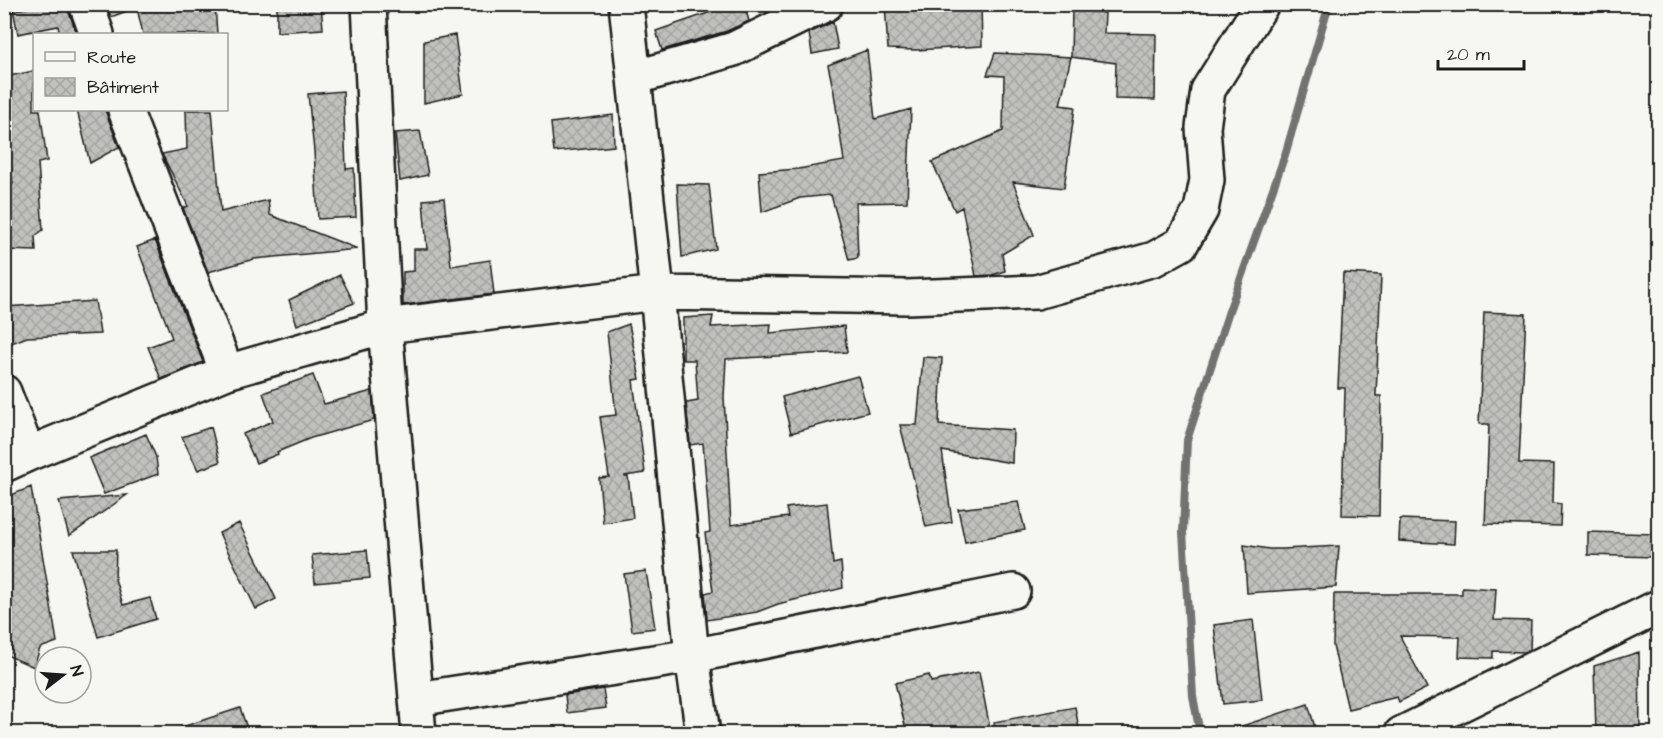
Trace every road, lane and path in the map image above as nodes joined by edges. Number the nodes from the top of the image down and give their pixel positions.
1 (86, 4) edge
2 (369, 4) edge
3 (626, 4) edge
4 (826, 4) edge
5 (1262, 4) edge
6 (97, 33) edge
7 (634, 78) junction
8 (125, 111) edge
9 (657, 293) junction
10 (385, 326) junction
11 (227, 372) junction
12 (4, 392) edge
13 (16, 459) edge
14 (1013, 591) dead end
15 (1659, 607) edge
16 (692, 656) junction
17 (417, 699) junction
18 (419, 734) edge
19 (703, 734) edge
20 (1401, 734) edge

1 - 6 street
2 - 10 street
3 - 7 street
4 - 7 street
5 - 9 street
7 - 9 street
8 - 11 street
9 - 10 street
9 - 16 street
10 - 11 street
10 - 17 street
11 - 13 street
12 - 13 street
14 - 16 street
15 - 20 street
16 - 17 street
16 - 19 street
17 - 18 street

